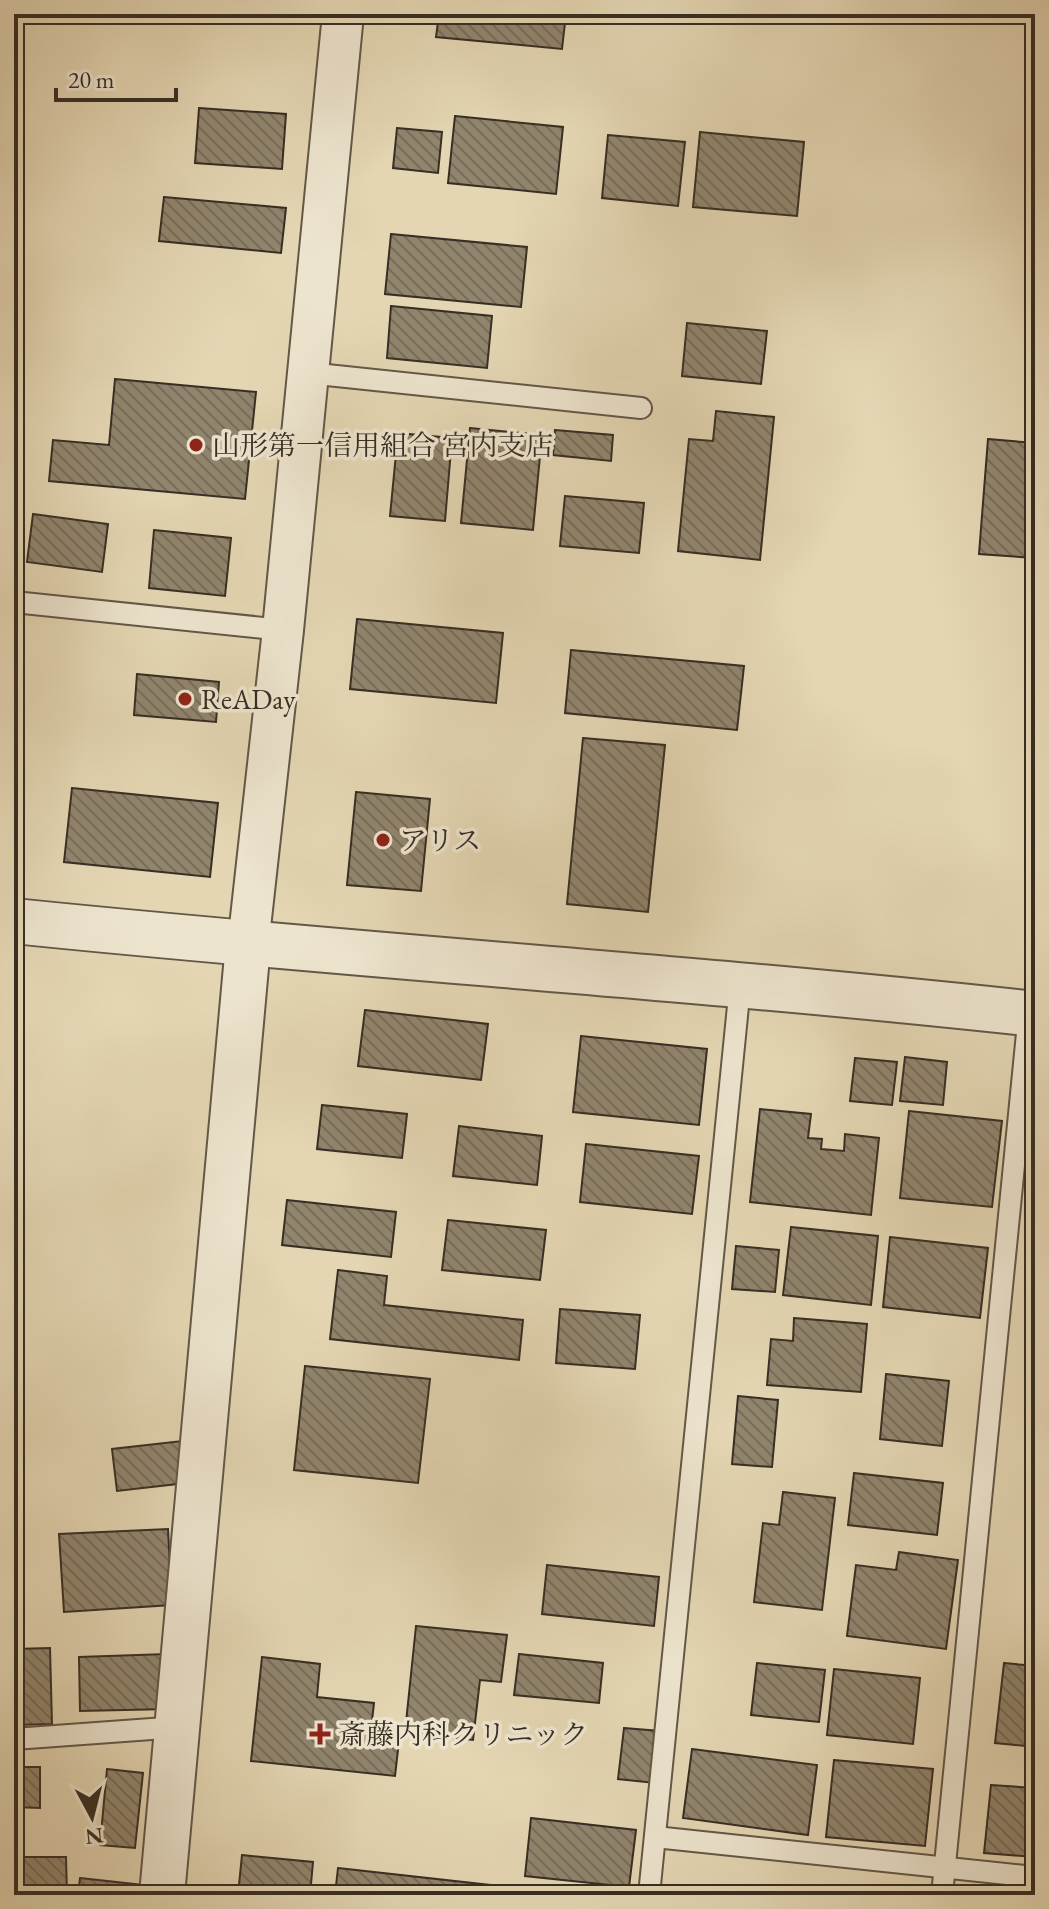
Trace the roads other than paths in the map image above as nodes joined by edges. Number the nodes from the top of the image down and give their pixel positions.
1 (343, 14) edge
2 (308, 373) junction
3 (641, 408) dead end
4 (14, 602) edge
5 (283, 630) junction
6 (14, 921) edge
7 (248, 945) junction
8 (740, 986) junction
9 (1032, 1014) edge
10 (179, 1727) junction
11 (14, 1739) edge
12 (655, 1837) junction
13 (945, 1869) junction
14 (1035, 1877) edge
15 (162, 1895) edge
16 (649, 1895) edge
17 (942, 1895) edge

1 - 2 street
2 - 3 lane
2 - 5 street
4 - 5 lane
5 - 7 street
6 - 7 street
7 - 8 street
7 - 10 street
8 - 9 street
8 - 12 lane
9 - 13 lane
10 - 11 lane
10 - 15 street
12 - 13 lane
12 - 16 lane
13 - 14 lane
13 - 17 lane

